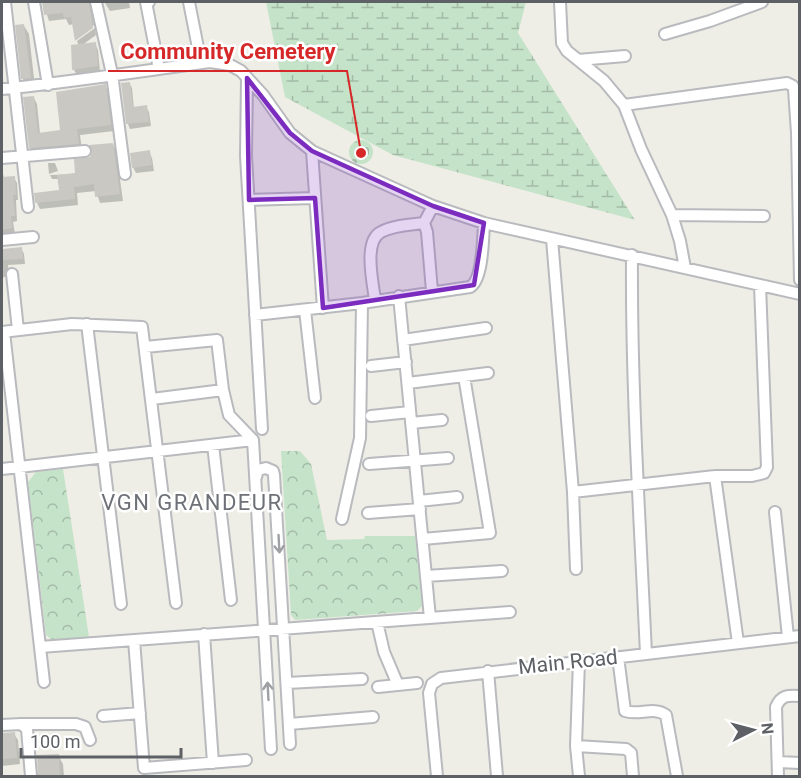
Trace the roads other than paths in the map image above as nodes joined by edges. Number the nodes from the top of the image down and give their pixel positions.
1 (5, 2) edge
2 (34, 2) edge
3 (96, 2) edge
4 (150, 2) edge
5 (189, 2) edge
6 (560, 2) edge
7 (760, 2) edge
8 (665, 34) dead end
9 (198, 50) junction
10 (625, 56) dead end
11 (578, 60) junction
12 (158, 63) junction
13 (201, 63) junction
14 (112, 74) junction
15 (247, 78) junction
16 (48, 86) junction
17 (14, 88) junction
18 (2, 89) edge
19 (624, 105) junction
20 (798, 133) edge
21 (85, 151) dead end
22 (312, 151) junction
23 (21, 157) junction
24 (2, 158) edge
25 (124, 174) dead end
26 (315, 198) junction
27 (249, 200) junction
28 (433, 206) junction
29 (28, 207) dead end
30 (672, 215) junction
31 (764, 216) dead end
32 (424, 223) junction
33 (484, 223) junction
34 (33, 237) dead end
35 (552, 239) junction
36 (2, 240) edge
37 (632, 255) junction
38 (685, 268) junction
39 (12, 274) dead end
40 (800, 280) edge
41 (760, 285) junction
42 (432, 291) junction
43 (800, 294) edge
44 (399, 296) junction
45 (375, 300) junction
46 (362, 303) junction
47 (323, 308) junction
48 (305, 310) junction
49 (255, 315) junction
50 (87, 324) junction
51 (486, 328) dead end
52 (18, 330) junction
53 (3, 332) edge
54 (403, 339) junction
55 (145, 347) junction
56 (406, 362) junction
57 (371, 366) dead end
58 (488, 373) dead end
59 (464, 376) junction
60 (408, 383) junction
61 (223, 390) junction
62 (315, 398) dead end
63 (152, 399) junction
64 (371, 416) dead end
65 (411, 417) junction
66 (442, 420) dead end
67 (262, 429) dead end
68 (253, 440) junction
69 (213, 445) junction
70 (159, 451) junction
71 (103, 458) junction
72 (448, 458) dead end
73 (415, 460) junction
74 (369, 464) dead end
75 (20, 467) junction
76 (2, 469) edge
77 (715, 477) junction
78 (256, 480) junction
79 (639, 484) junction
80 (573, 492) junction
81 (457, 497) dead end
82 (419, 505) junction
83 (775, 512) dead end
84 (368, 513) dead end
85 (342, 519) dead end
86 (423, 539) junction
87 (576, 569) dead end
88 (502, 571) dead end
89 (426, 576) junction
90 (231, 600) dead end
91 (176, 603) dead end
92 (121, 604) dead end
93 (510, 612) dead end
94 (430, 618) junction
95 (376, 622) junction
96 (284, 629) junction
97 (264, 630) junction
98 (204, 634) junction
99 (800, 636) edge
100 (788, 637) junction
101 (134, 640) junction
102 (738, 643) junction
103 (40, 647) junction
104 (646, 654) junction
105 (618, 657) junction
106 (579, 661) junction
107 (488, 671) junction
108 (362, 679) dead end
109 (44, 682) dead end
110 (286, 683) junction
111 (417, 683) dead end
112 (398, 685) junction
113 (378, 687) dead end
114 (800, 696) edge
115 (140, 713) junction
116 (103, 716) dead end
117 (373, 717) dead end
118 (21, 724) junction
119 (289, 724) junction
120 (2, 725) edge
121 (90, 740) dead end
122 (290, 744) dead end
123 (576, 746) junction
124 (271, 749) dead end
125 (246, 760) dead end
126 (778, 762) junction
127 (213, 763) junction
128 (800, 763) edge
129 (31, 777) edge
130 (437, 777) edge
131 (496, 777) edge
132 (579, 777) edge
133 (633, 777) edge
134 (677, 777) edge
135 (778, 777) edge

1 - 17 street
2 - 16 street
3 - 14 street
4 - 12 street
5 - 9 street
6 - 11 street
7 - 8 street
9 - 12 street
9 - 13 street
10 - 11 street
11 - 19 street
12 - 13 street
12 - 14 street
13 - 15 street
14 - 16 street
14 - 25 street
15 - 22 street
15 - 27 street
16 - 17 street
17 - 18 street
17 - 23 street
19 - 20 street
19 - 30 street
20 - 40 street
21 - 23 street
22 - 26 street
22 - 28 street
23 - 24 street
23 - 29 street
26 - 27 street
26 - 47 street
27 - 49 street
28 - 32 street
28 - 33 street
30 - 31 street
30 - 38 street
32 - 42 street
32 - 45 street
33 - 35 street
33 - 42 street
34 - 36 street
35 - 37 street
35 - 80 street
37 - 38 street
37 - 79 street
38 - 41 street
39 - 52 street
41 - 43 street
41 - 77 street
42 - 44 street
44 - 45 street
44 - 54 street
45 - 46 street
46 - 47 street
46 - 85 street
47 - 48 street
48 - 49 street
48 - 62 street
49 - 67 street
50 - 52 street
50 - 55 street
50 - 71 street
51 - 54 street
52 - 53 street
53 - 75 street
54 - 56 street
55 - 61 street
55 - 63 street
56 - 57 street
56 - 60 street
58 - 59 street
59 - 60 street
59 - 86 street
60 - 65 street
61 - 63 street
61 - 68 street
63 - 70 street
64 - 65 street
65 - 66 street
65 - 73 street
68 - 69 street
68 - 78 street
69 - 70 street
69 - 90 street
70 - 71 street
70 - 91 street
71 - 75 street
71 - 92 street
72 - 73 street
73 - 74 street
73 - 82 street
75 - 76 street
75 - 103 street
77 - 79 street
77 - 102 street
78 -> 96 street
78 - 97 street
79 - 80 street
79 - 104 street
80 - 87 street
81 - 82 street
82 - 84 street
82 - 86 street
83 - 100 street
86 - 89 street
88 - 89 street
89 - 94 street
93 - 94 street
94 - 95 street
95 - 96 street
95 - 112 street
96 - 97 street
96 - 110 street
97 - 98 street
124 -> 97 street
98 - 101 street
98 - 127 street
99 - 100 street, Main Road
100 - 102 street, Main Road
101 - 103 street
101 - 115 street
102 - 104 street, Main Road
103 - 109 street
104 - 105 street, Main Road
105 - 106 street, Main Road
105 - 134 street
106 - 107 street, Main Road
106 - 123 street
107 - 130 street, Main Road
107 - 131 street
108 - 110 street
110 - 119 street
111 - 112 street
112 - 113 street
114 - 126 street
115 - 116 street
115 - 127 street
117 - 119 street
118 - 120 street
118 - 121 street
118 - 129 street
119 - 122 street
123 - 132 street
123 - 133 street
125 - 127 street
126 - 128 street
126 - 135 street

